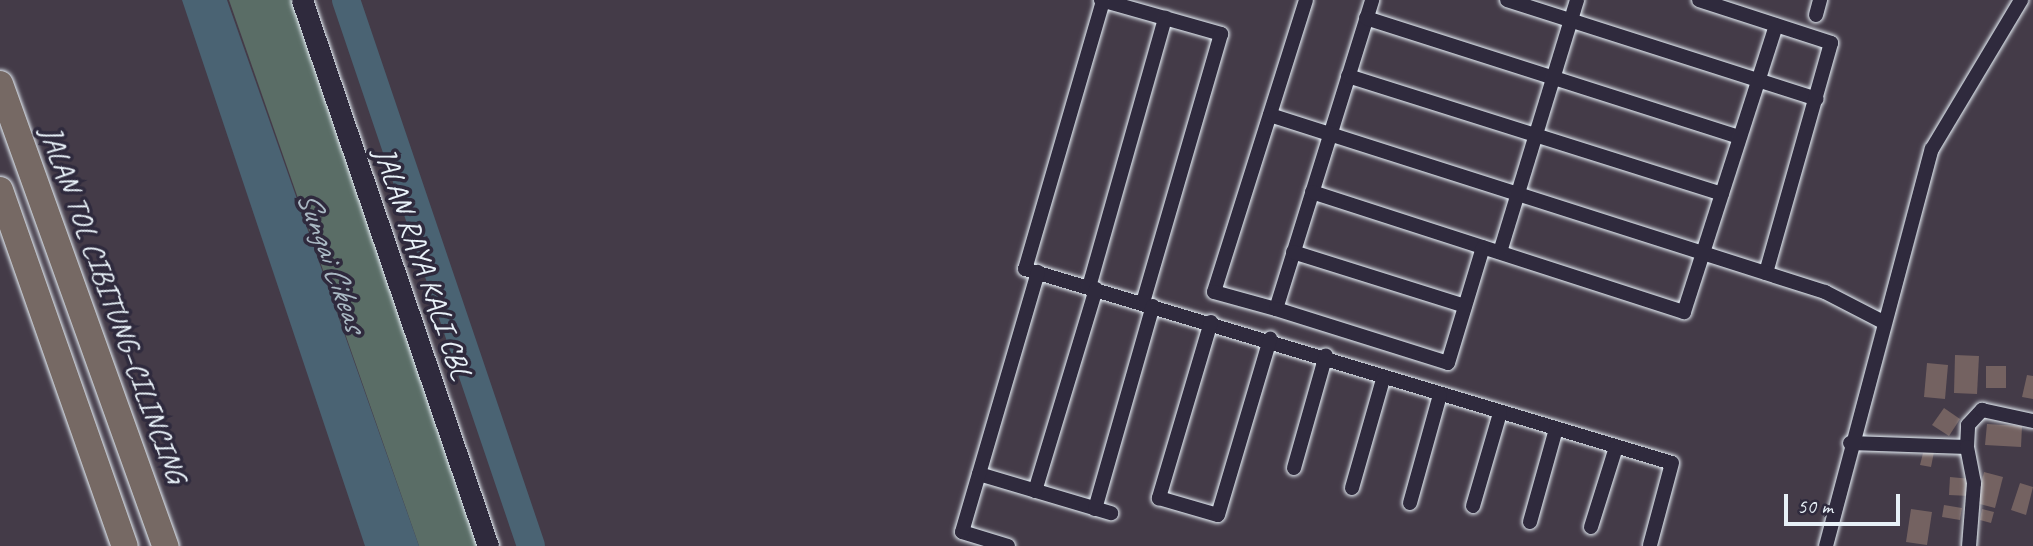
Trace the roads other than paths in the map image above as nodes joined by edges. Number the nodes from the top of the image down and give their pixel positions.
1 (302, 0) edge
2 (1102, 0) edge
3 (1307, 0) edge
4 (1372, 0) edge
5 (1507, 0) edge
6 (1577, 0) edge
7 (1699, 0) edge
8 (1820, 0) edge
9 (2021, 0) edge
10 (1816, 15) dead end
11 (1165, 18) junction
12 (1366, 18) junction
13 (1571, 20) junction
14 (1776, 25) junction
15 (1348, 76) junction
16 (1554, 78) junction
17 (1759, 80) junction
18 (0, 84) edge
19 (1817, 99) junction
20 (1270, 115) junction
21 (1330, 134) junction
22 (1536, 135) junction
23 (1740, 137) junction
24 (0, 190) edge
25 (1312, 192) junction
26 (1518, 194) junction
27 (1722, 194) junction
28 (1483, 247) junction
29 (1293, 252) junction
30 (1500, 252) junction
31 (1703, 253) junction
32 (1038, 272) junction
33 (1766, 273) junction
34 (1092, 288) junction
35 (1148, 304) junction
36 (1465, 306) junction
37 (1276, 309) junction
38 (1211, 322) junction
39 (1883, 322) junction
40 (1270, 339) junction
41 (1326, 355) junction
42 (1383, 379) junction
43 (1440, 395) junction
44 (1500, 413) junction
45 (2033, 421) edge
46 (1556, 429) junction
47 (1850, 443) junction
48 (1616, 447) junction
49 (1967, 447) junction
50 (1294, 468) dead end
51 (979, 474) junction
52 (1352, 488) dead end
53 (1035, 491) junction
54 (1410, 503) dead end
55 (1473, 506) dead end
56 (1096, 509) junction
57 (1111, 513) dead end
58 (1530, 522) dead end
59 (1591, 527) dead end
60 (1650, 545) edge
61 (125, 546) edge
62 (165, 546) edge
63 (488, 546) edge
64 (1008, 546) edge
65 (1826, 546) edge
66 (1969, 546) edge

1 - 63 main road, JALAN RAYA KALI CBL
2 - 11 street
2 - 32 street
3 - 20 street
4 - 12 street
5 - 13 street
6 - 13 street
7 - 14 street
8 - 10 street
9 - 39 street
11 - 34 street
11 - 35 street
12 - 15 street
12 - 16 street
13 - 16 street
13 - 17 street
14 - 17 street
14 - 19 street
15 - 21 street
15 - 22 street
16 - 22 street
16 - 23 street
17 - 19 street
17 - 23 street
18 - 62 highway, JALAN TOL CIBITUNG–CILINCING
19 - 33 street
20 - 21 street
20 - 37 street
21 - 25 street
21 - 26 street
22 - 26 street
22 - 27 street
23 - 27 street
24 - 61 highway
25 - 28 street
25 - 29 street
26 - 30 street
26 - 31 street
27 - 31 street
28 - 30 street
28 - 36 street
29 - 36 street
29 - 37 street
30 - 31 street
31 - 33 street
32 - 34 street
32 - 51 street
33 - 39 street
34 - 35 street
34 - 53 street
35 - 38 street
35 - 56 street
36 - 37 street
38 - 40 street
38 - 40 street
39 - 47 street
40 - 41 street
41 - 42 street
41 - 50 street
42 - 43 street
42 - 52 street
43 - 44 street
43 - 54 street
44 - 46 street
44 - 55 street
45 - 49 street
46 - 48 street
46 - 58 street
47 - 49 street
47 - 65 street
48 - 59 street
48 - 60 street
49 - 66 street
51 - 53 street
51 - 64 street
53 - 56 street
56 - 57 street

